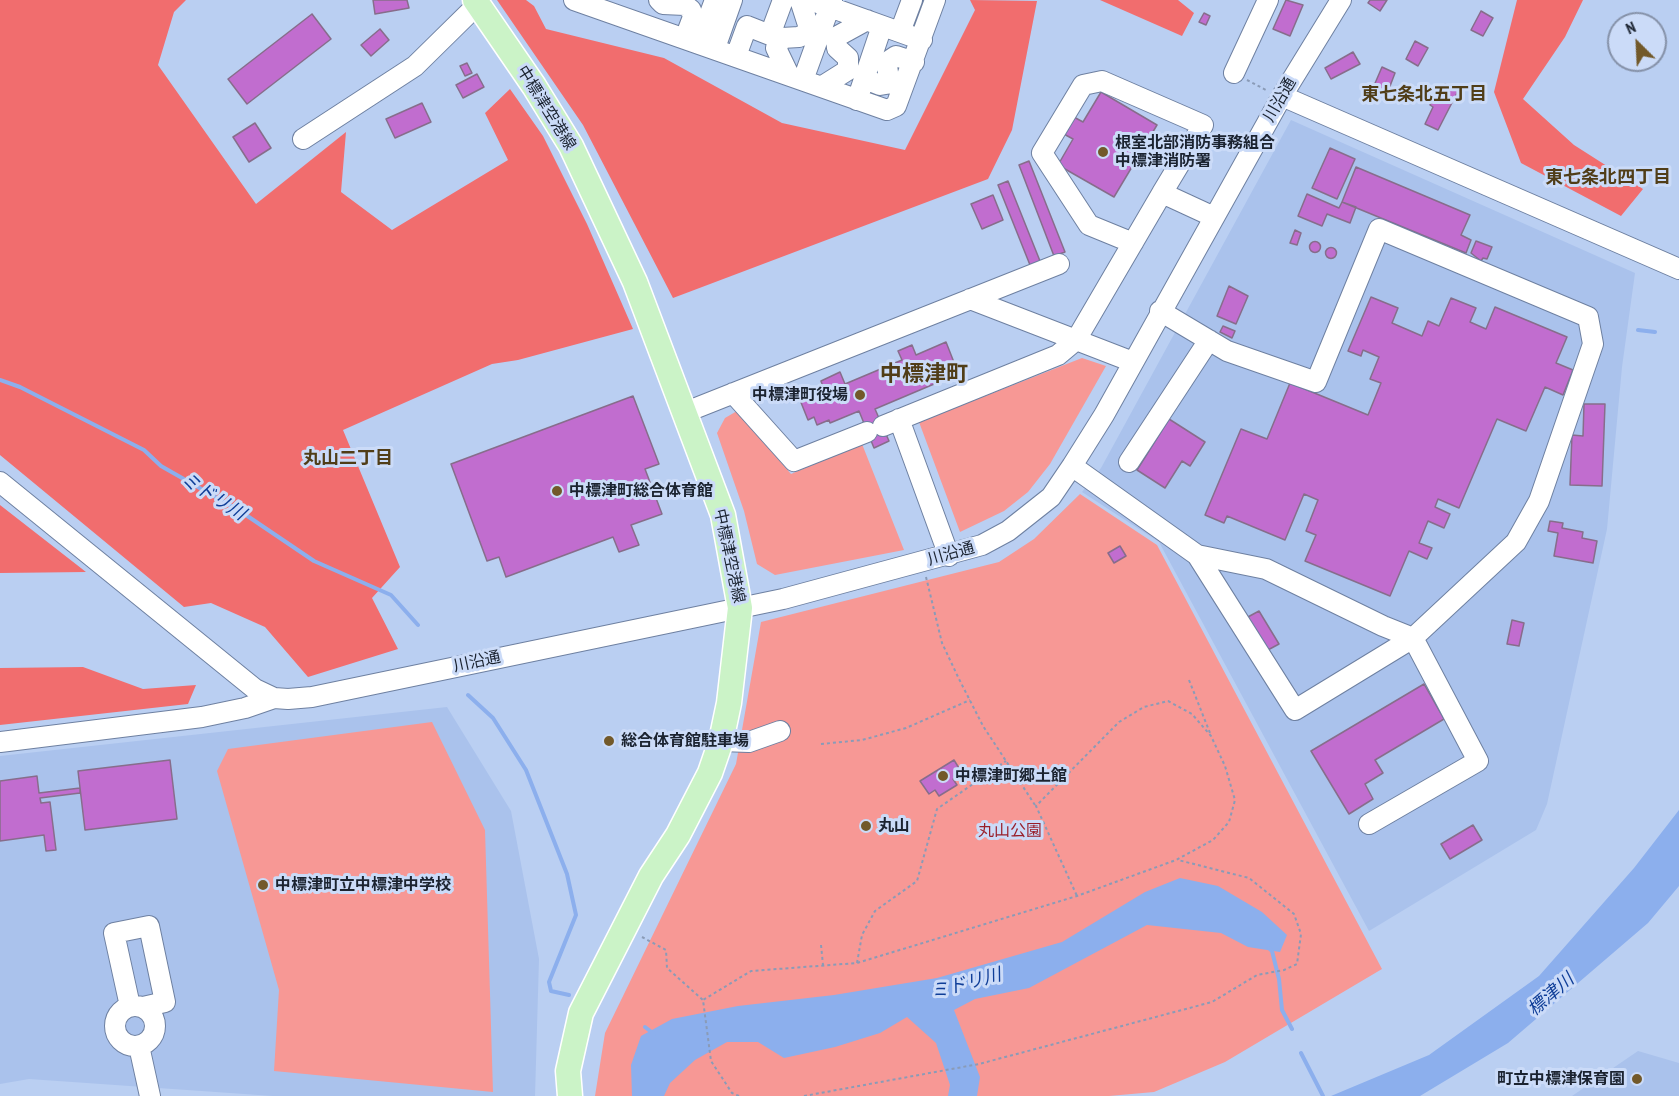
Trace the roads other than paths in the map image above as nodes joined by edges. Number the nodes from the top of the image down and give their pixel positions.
1 (659, 0) edge
2 (715, 0) edge
3 (732, 0) edge
4 (783, 0) edge
5 (800, 0) edge
6 (810, 0) edge
7 (912, 0) edge
8 (935, 0) edge
9 (1268, 0) edge
10 (1341, 0) edge
11 (476, 2) edge
12 (600, 4) edge
13 (831, 4) edge
14 (874, 19) edge
15 (922, 40) junction
16 (700, 43) junction
17 (736, 56) junction
18 (914, 62) junction
19 (1234, 73) road end
20 (864, 79) junction
21 (805, 80) junction
22 (1274, 93) junction
23 (857, 100) junction
24 (303, 139) dead end
25 (1162, 193) junction
26 (1214, 217) junction
27 (1133, 243) junction
28 (1059, 264) dead end
29 (1679, 269) edge
30 (970, 299) junction
31 (1160, 311) junction
32 (1076, 340) junction
33 (1209, 340) junction
34 (1133, 362) junction
35 (733, 393) junction
36 (686, 412) junction
37 (883, 426) junction
38 (1129, 462) dead end
39 (1072, 466) junction
40 (0, 482) edge
41 (1197, 555) junction
42 (949, 556) junction
43 (740, 608) junction
44 (1413, 638) junction
45 (274, 698) junction
46 (780, 731) dead end
47 (721, 741) junction
48 (0, 742) edge
49 (1369, 824) dead end
50 (139, 1046) junction
51 (150, 1096) edge
52 (570, 1096) edge

1 - 16 street
2 - 16 street
3 - 16 street
4 - 17 street
5 - 21 street
6 - 13 street
7 - 14 street
8 - 15 street
9 - 19 street
10 - 22 street, 川沿通
11 - 24 street
11 - 36 main road, 中標津空港線
12 - 16 street
13 - 14 street
13 - 21 street
14 - 15 street
14 - 20 street
14 - 21 street
15 - 18 street
16 - 17 street
17 - 21 street
18 - 20 street
18 - 23 street
20 - 23 street
21 - 23 street
22 - 26 street, 川沿通
22 - 29 street
25 - 26 street
25 - 27 street
25 - 27 street
26 - 31 street, 川沿通
27 - 32 street
28 - 30 street
30 - 32 street
30 - 35 street
31 - 33 street
31 - 34 street, 川沿通
32 - 34 street
32 - 37 street
33 - 38 street
33 - 44 street
34 - 39 street, 川沿通
35 - 36 street
35 - 37 street
36 - 43 main road, 中標津空港線
37 - 42 street
39 - 41 street
39 - 42 street, 川沿通
40 - 45 street
41 - 44 street
41 - 44 street
42 - 43 street, 川沿通
43 - 45 street, 川沿通
43 - 47 main road, 中標津空港線
44 - 49 street
45 - 48 street, 川沿通
46 - 47 street
47 - 52 main road, 中標津空港線
50 - 50 street
50 - 51 street

